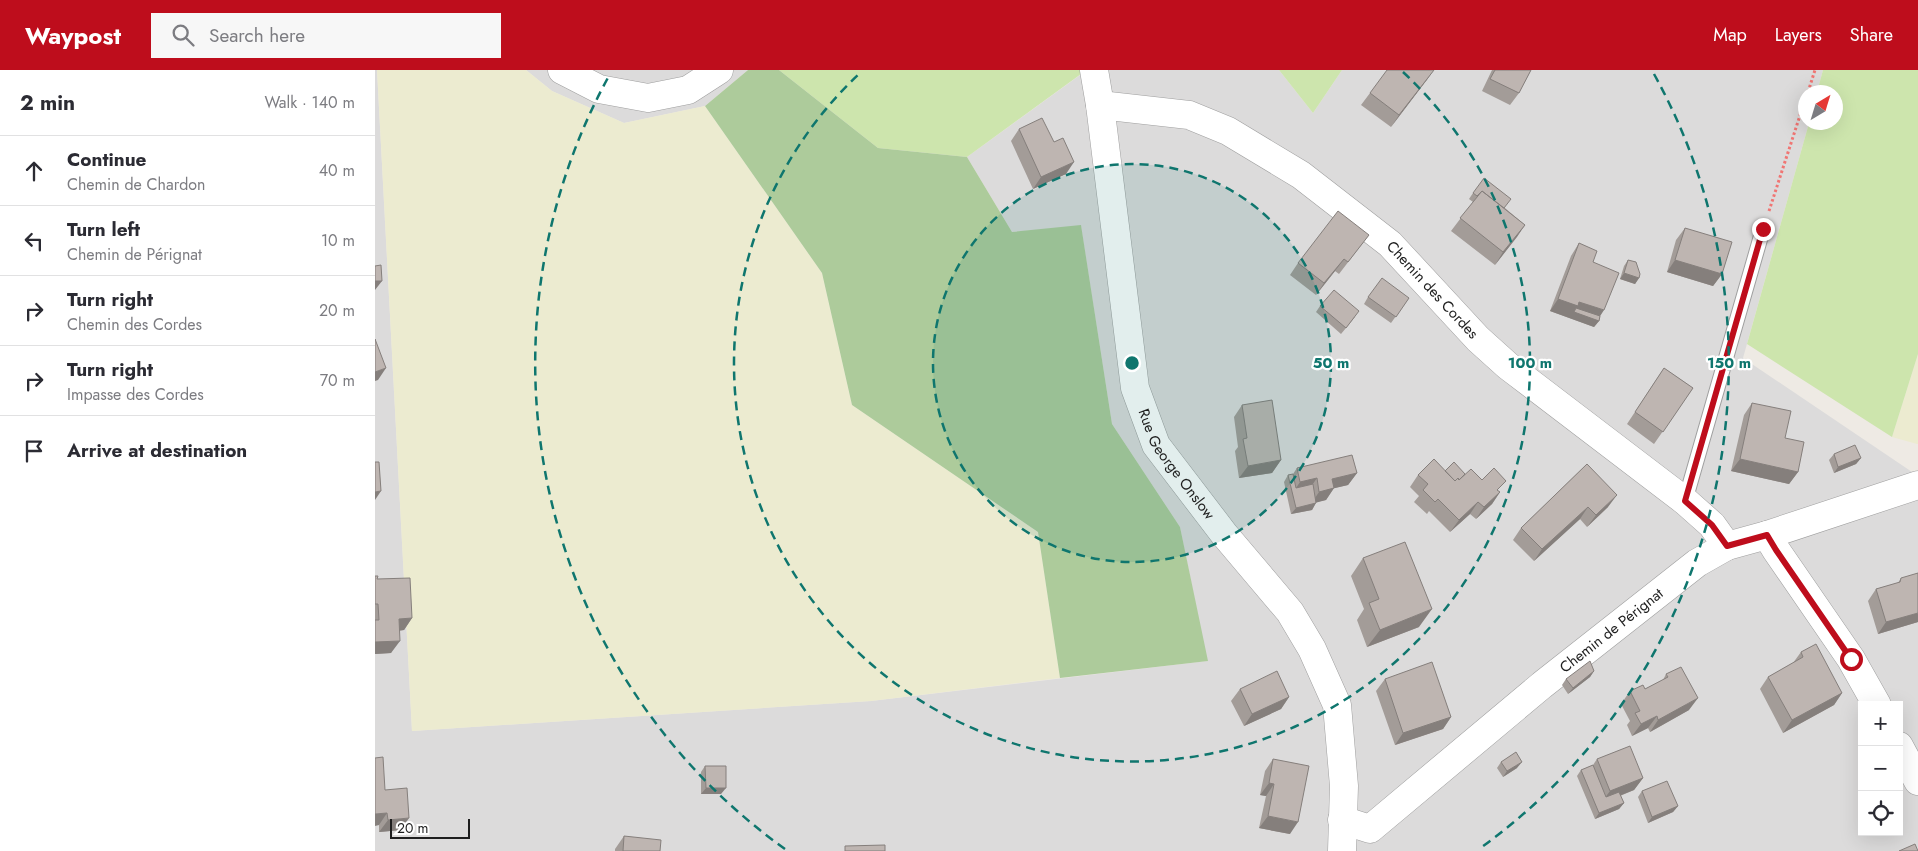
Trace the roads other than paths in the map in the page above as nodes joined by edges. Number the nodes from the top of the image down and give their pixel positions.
1 (562, 70) edge
2 (719, 70) edge
3 (1094, 70) edge
4 (1101, 105) junction
5 (1763, 229) road end
6 (1918, 485) edge
7 (1685, 501) junction
8 (1767, 535) junction
9 (1727, 546) junction
10 (1875, 701) edge
11 (1903, 753) edge
12 (1918, 781) edge
13 (1343, 842) edge

1 - 2 street
3 - 4 street, Rue George Onslow
4 - 7 street, Chemin des Cordes
4 - 13 street, Rue George Onslow
5 - 7 lane
6 - 8 street, Chemin de Pérignat
7 - 9 street, Chemin des Cordes
8 - 9 street, Chemin de Pérignat
8 - 10 street
9 - 13 street, Chemin de Pérignat
11 - 12 street

